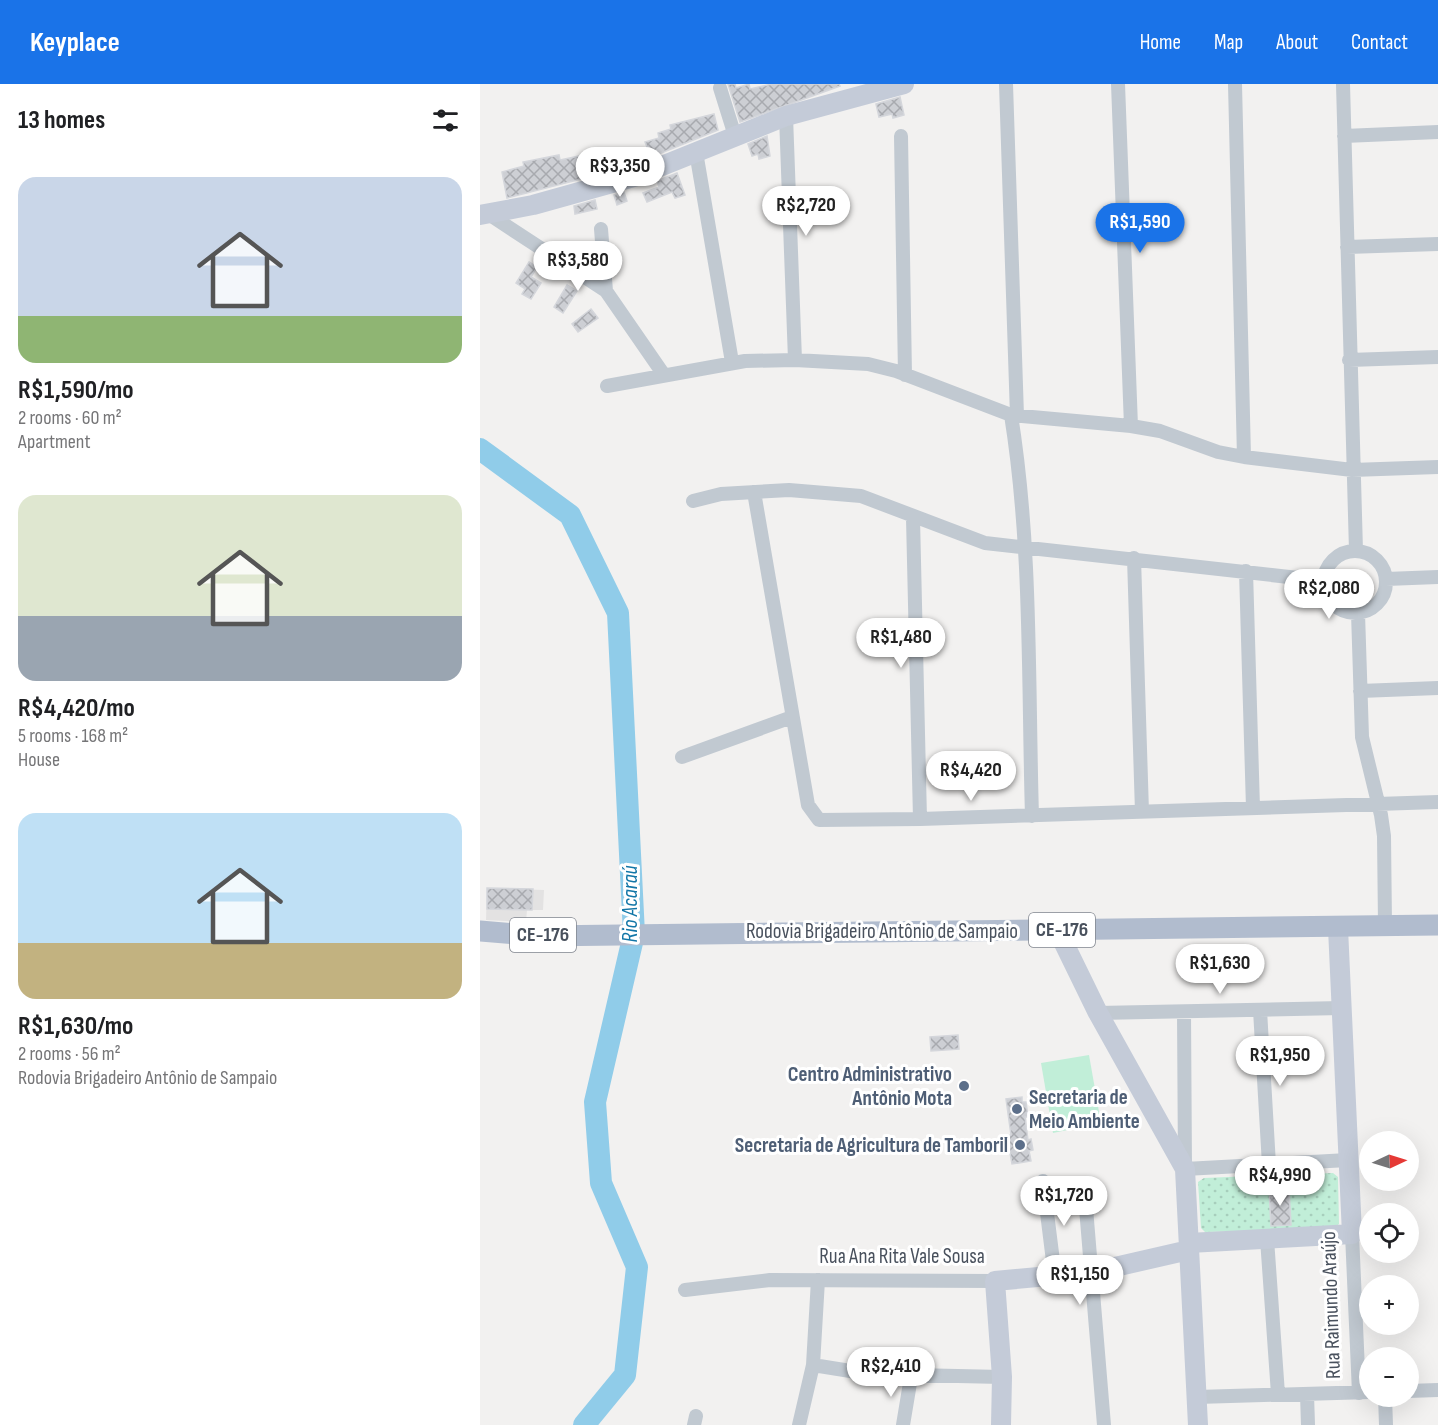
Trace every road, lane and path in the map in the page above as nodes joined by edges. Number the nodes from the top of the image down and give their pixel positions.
1 (904, 84) edge
2 (1006, 84) edge
3 (1118, 84) edge
4 (1235, 84) edge
5 (1343, 84) edge
6 (883, 87) edge
7 (720, 88) dead end
8 (786, 116) junction
9 (1438, 132) edge
10 (735, 136) junction
11 (901, 136) dead end
12 (1344, 136) junction
13 (696, 152) junction
14 (484, 214) edge
15 (601, 229) dead end
16 (1438, 244) edge
17 (1347, 247) junction
18 (606, 291) junction
19 (1438, 357) edge
20 (795, 360) junction
21 (1349, 360) junction
22 (732, 362) junction
23 (664, 375) junction
24 (905, 375) junction
25 (607, 386) dead end
26 (1014, 416) junction
27 (1131, 426) junction
28 (1244, 457) junction
29 (1438, 467) edge
30 (1352, 470) junction
31 (754, 492) junction
32 (693, 501) dead end
33 (913, 518) junction
34 (1024, 546) junction
35 (1356, 551) junction
36 (1134, 558) junction
37 (1246, 571) junction
38 (1438, 577) edge
39 (1386, 579) junction
40 (1324, 581) junction
41 (1358, 613) junction
42 (1438, 688) edge
43 (1360, 691) junction
44 (792, 717) junction
45 (682, 757) dead end
46 (1438, 802) edge
47 (1378, 804) junction
48 (1253, 808) junction
49 (1142, 812) junction
50 (1032, 816) junction
51 (920, 819) junction
52 (1385, 925) junction
53 (1438, 925) edge
54 (1338, 928) junction
55 (1058, 930) junction
56 (480, 931) edge
57 (1342, 1008) junction
58 (1260, 1010) junction
59 (1184, 1012) junction
60 (1098, 1013) junction
61 (1348, 1160) junction
62 (1269, 1165) junction
63 (1185, 1169) junction
64 (1043, 1181) dead end
65 (1084, 1184) dead end
66 (1352, 1234) junction
67 (1267, 1239) junction
68 (1189, 1247) junction
69 (1093, 1272) junction
70 (1055, 1277) junction
71 (818, 1280) junction
72 (995, 1281) junction
73 (685, 1290) dead end
74 (1361, 1347) edge
75 (813, 1365) junction
76 (911, 1377) junction
77 (1002, 1377) junction
78 (1438, 1390) edge
79 (1419, 1391) edge
80 (1359, 1392) edge
81 (1278, 1394) junction
82 (1307, 1394) junction
83 (1197, 1397) junction
84 (1385, 1407) edge
85 (799, 1425) edge
86 (903, 1425) edge
87 (1000, 1425) edge
88 (1104, 1425) edge
89 (1198, 1425) edge
90 (1308, 1425) edge
91 (1386, 1425) edge

1 - 6 street
2 - 26 street
3 - 27 street
4 - 28 street
5 - 12 street
6 - 8 street
7 - 10 street
8 - 10 street
8 - 20 street
9 - 12 street
10 - 13 street
11 - 24 street
12 - 17 street
13 - 14 street
13 - 22 street
14 - 18 street
15 - 18 street
16 - 17 street
17 - 21 street
18 - 23 street
19 - 21 street
20 - 22 street
20 - 24 street
21 - 30 street
22 - 23 street
23 - 25 street
24 - 26 street
26 - 27 street
26 - 34 street
27 - 28 street
28 - 30 street
29 - 30 street
30 - 35 street
31 - 32 street
31 - 33 street
31 - 44 street
33 - 34 street
33 - 51 street
34 - 36 street
34 - 50 street
35 - 39 street
35 - 40 street
36 - 37 street
36 - 49 street
37 - 40 street
37 - 48 street
38 - 39 street
39 - 41 street
40 - 41 street
41 - 43 street
42 - 43 street
43 - 47 street
44 - 45 street
44 - 51 street
46 - 47 street
47 - 48 street
47 - 52 street
48 - 49 street
49 - 50 street
50 - 51 street
52 - 53 main road, Rodovia Brigadeiro Antônio de Sampaio / CE-176
52 - 54 main road, Rodovia Brigadeiro Antônio de Sampaio / CE-176
54 - 55 main road, Rodovia Brigadeiro Antônio de Sampaio / CE-176
54 - 57 street, Rua Raimundo Araújo
55 - 56 main road, Rodovia Brigadeiro Antônio de Sampaio / CE-176
55 - 60 street
57 - 58 street
57 - 61 street, Rua Raimundo Araújo
58 - 59 street
58 - 62 street
59 - 60 street
59 - 63 street
60 - 63 street
61 - 62 street
61 - 66 street, Rua Raimundo Araújo
62 - 63 street
63 - 68 street
64 - 70 street
65 - 69 street
66 - 67 street, Rua Ana Rita Vale Sousa
66 - 74 street, Rua Raimundo Araújo
67 - 68 street, Rua Ana Rita Vale Sousa
67 - 81 street
68 - 69 street, Rua Ana Rita Vale Sousa
68 - 83 street
69 - 70 street, Rua Ana Rita Vale Sousa
69 - 88 street
70 - 72 street, Rua Ana Rita Vale Sousa
71 - 72 street, Rua Ana Rita Vale Sousa
71 - 73 street, Rua Ana Rita Vale Sousa
71 - 75 street
72 - 77 street
75 - 76 street
75 - 85 street
76 - 77 street
76 - 86 street
77 - 87 street
78 - 79 street
80 - 82 street
81 - 82 street
81 - 83 street
82 - 90 street
83 - 89 street
84 - 91 street

